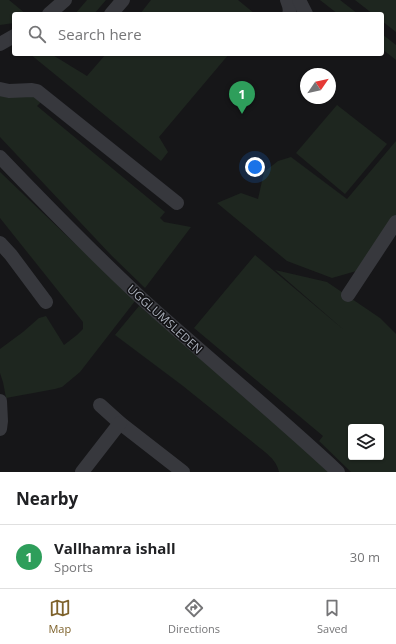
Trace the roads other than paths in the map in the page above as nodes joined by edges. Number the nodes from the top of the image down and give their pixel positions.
1 (65, 0) edge
2 (123, 0) edge
3 (287, 0) edge
4 (298, 0) edge
5 (51, 12) edge
6 (113, 12) edge
7 (290, 12) edge
8 (305, 12) edge
9 (12, 37) edge
10 (0, 44) edge
11 (0, 89) edge
12 (0, 158) edge
13 (177, 203) dead end
14 (396, 222) edge
15 (0, 243) edge
16 (348, 295) dead end
17 (46, 302) dead end
18 (0, 401) edge
19 (100, 405) dead end
20 (120, 423) junction
21 (0, 424) edge
22 (82, 472) edge
23 (183, 472) edge
24 (338, 472) edge

1 - 5 street
2 - 6 street
3 - 7 street
4 - 8 street
9 - 10 street
11 - 13 street
12 - 24 street, UGGLUMSLEDEN
14 - 16 street
15 - 17 street
18 - 21 street
19 - 20 street
20 - 22 street
20 - 23 street

